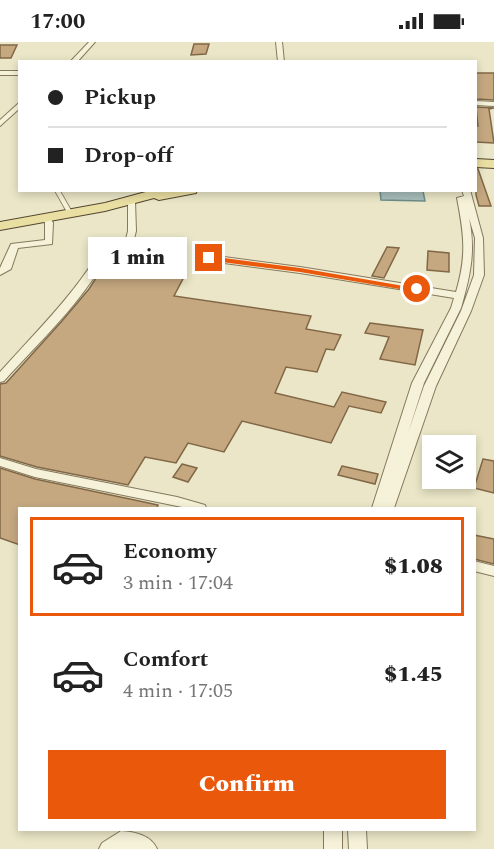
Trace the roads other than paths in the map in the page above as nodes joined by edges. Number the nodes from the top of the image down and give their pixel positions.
1 (92, 42) edge
2 (279, 42) edge
3 (75, 60) edge
4 (281, 60) edge
5 (0, 73) edge
6 (18, 73) edge
7 (477, 103) edge
8 (494, 104) edge
9 (18, 106) edge
10 (0, 124) edge
11 (477, 165) edge
12 (494, 166) edge
13 (58, 192) edge
14 (162, 192) edge
15 (180, 192) edge
16 (459, 192) edge
17 (466, 192) edge
18 (135, 200) junction
19 (70, 213) junction
20 (46, 217) junction
21 (0, 226) edge
22 (209, 258) dead end
23 (0, 272) edge
24 (460, 296) junction
25 (2, 375) edge
26 (0, 462) edge
27 (197, 507) edge
28 (378, 507) edge
29 (388, 507) edge
30 (476, 566) edge
31 (494, 571) edge
32 (333, 831) edge
33 (357, 831) edge
34 (108, 849) edge
35 (148, 849) edge
36 (333, 849) edge
37 (358, 849) edge

1 - 3 street
2 - 4 street
5 - 6 street
7 - 8 street
9 - 10 street
11 - 12 main road
13 - 19 lane
14 - 18 main road
15 - 18 main road
16 - 24 street
17 - 29 street
18 - 19 main road
18 - 25 street
19 - 20 main road
20 - 21 main road
20 - 23 street
22 - 24 street
24 - 28 street
26 - 27 street
30 - 31 street
32 - 36 street
33 - 37 street
34 - 35 street

